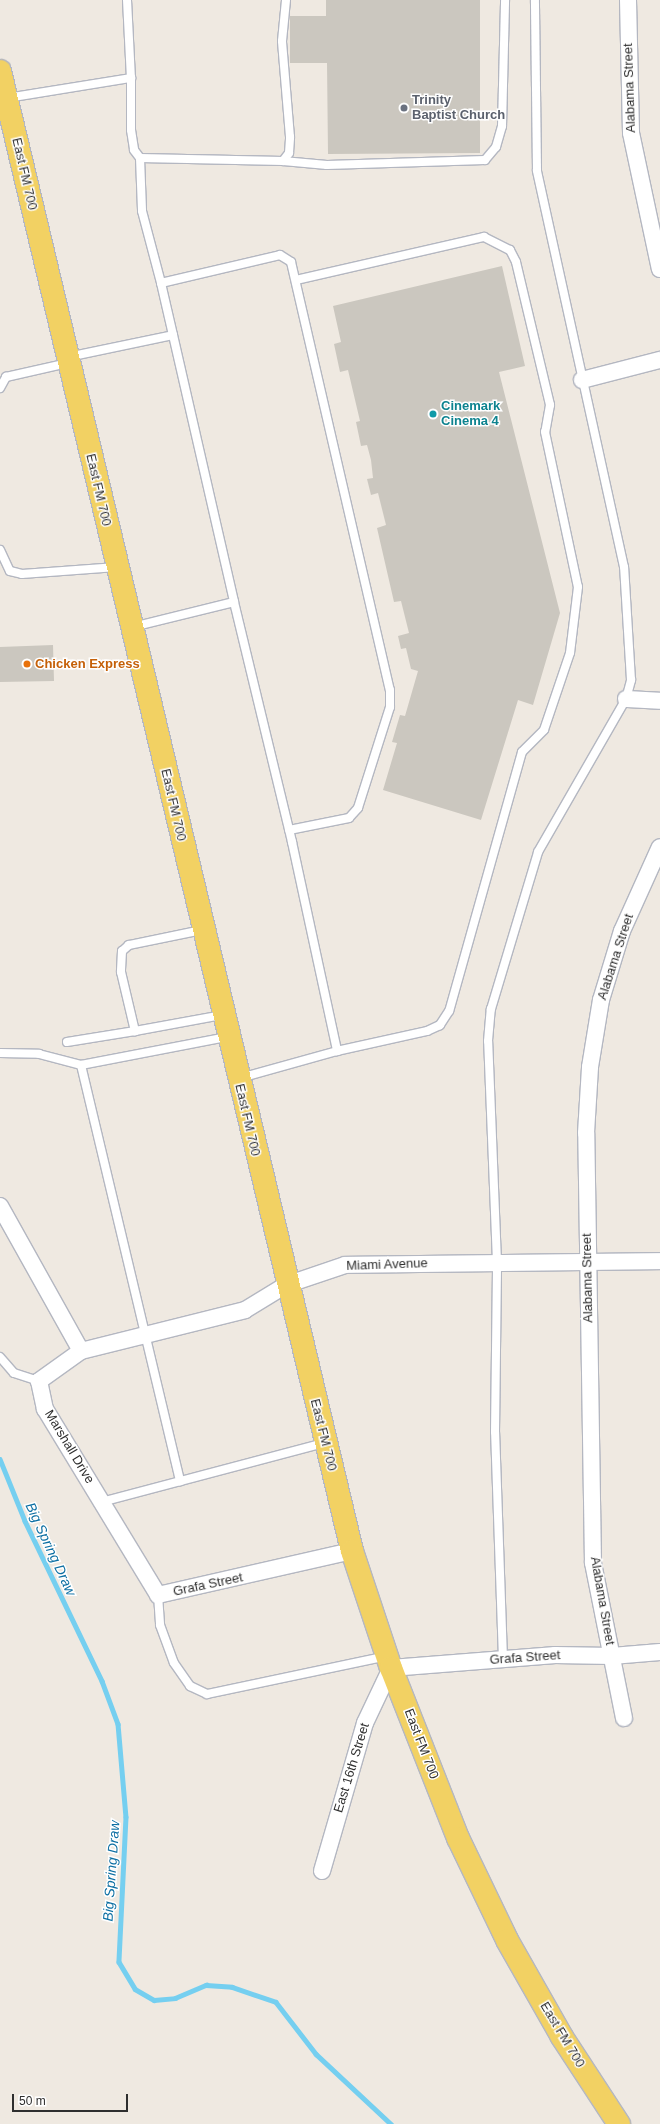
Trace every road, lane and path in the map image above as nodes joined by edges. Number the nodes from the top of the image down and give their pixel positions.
1 (127, 0) edge
2 (286, 0) edge
3 (504, 0) edge
4 (535, 0) edge
5 (628, 0) edge
6 (0, 71) edge
7 (131, 78) junction
8 (6, 98) junction
9 (140, 158) junction
10 (283, 161) junction
11 (660, 269) edge
12 (296, 280) junction
13 (161, 283) junction
14 (173, 335) junction
15 (68, 360) junction
16 (660, 360) edge
17 (582, 380) junction
18 (0, 388) edge
19 (0, 550) edge
20 (117, 567) junction
21 (234, 602) junction
22 (131, 627) junction
23 (626, 699) junction
24 (660, 700) edge
25 (289, 830) junction
26 (660, 847) edge
27 (202, 930) junction
28 (222, 1015) junction
29 (135, 1031) junction
30 (228, 1037) junction
31 (67, 1042) dead end
32 (337, 1051) junction
33 (0, 1053) edge
34 (81, 1065) junction
35 (238, 1079) junction
36 (0, 1206) edge
37 (588, 1261) junction
38 (660, 1261) edge
39 (497, 1262) junction
40 (286, 1285) junction
41 (145, 1333) junction
42 (81, 1351) junction
43 (0, 1357) edge
44 (40, 1381) junction
45 (325, 1443) junction
46 (180, 1481) junction
47 (101, 1502) junction
48 (352, 1551) junction
49 (158, 1595) junction
50 (660, 1652) edge
51 (612, 1656) junction
52 (503, 1659) junction
53 (389, 1662) junction
54 (624, 1718) dead end
55 (322, 1871) dead end
56 (619, 2124) edge

1 - 7 lane
2 - 10 lane
3 - 10 lane
4 - 17 lane
5 - 11 street, Alabama Street
6 - 8 main road, East FM 700
7 - 8 lane
7 - 9 lane
8 - 15 main road, East FM 700
9 - 10 lane
9 - 13 lane
12 - 13 lane
12 - 25 lane
12 - 32 lane
13 - 14 lane
14 - 15 lane
14 - 21 lane
15 - 18 lane
15 - 20 main road, East FM 700
16 - 17 street
17 - 23 lane
19 - 20 lane
20 - 22 main road, East FM 700
21 - 22 lane
21 - 25 lane
22 - 27 main road, East FM 700
23 - 24 street
23 - 39 lane
25 - 32 lane
26 - 37 street, Alabama Street
27 - 28 main road, East FM 700
27 - 29 lane
28 - 29 lane
28 - 30 main road, East FM 700
29 - 31 lane
30 - 34 lane
30 - 35 main road, East FM 700
32 - 35 lane
33 - 34 lane
34 - 41 lane
35 - 40 main road, East FM 700
36 - 42 street
37 - 38 street, Miami Avenue
37 - 39 street, Miami Avenue
37 - 51 street, Alabama Street
39 - 40 street, Miami Avenue
39 - 52 lane
40 - 41 street, Miami Avenue
40 - 45 main road, East FM 700
41 - 42 street, Miami Avenue
41 - 46 lane
42 - 44 street
43 - 44 lane
44 - 47 street, Marshall Drive
45 - 46 lane
45 - 48 main road, East FM 700
46 - 47 lane
47 - 49 street, Marshall Drive
48 - 49 street, Grafa Street
48 - 53 main road, East FM 700
49 - 53 lane
50 - 51 street, Grafa Street
51 - 52 street, Grafa Street
51 - 54 street, Alabama Street
52 - 53 street, Grafa Street
53 - 55 street, East 16th Street
53 - 56 main road, East FM 700

